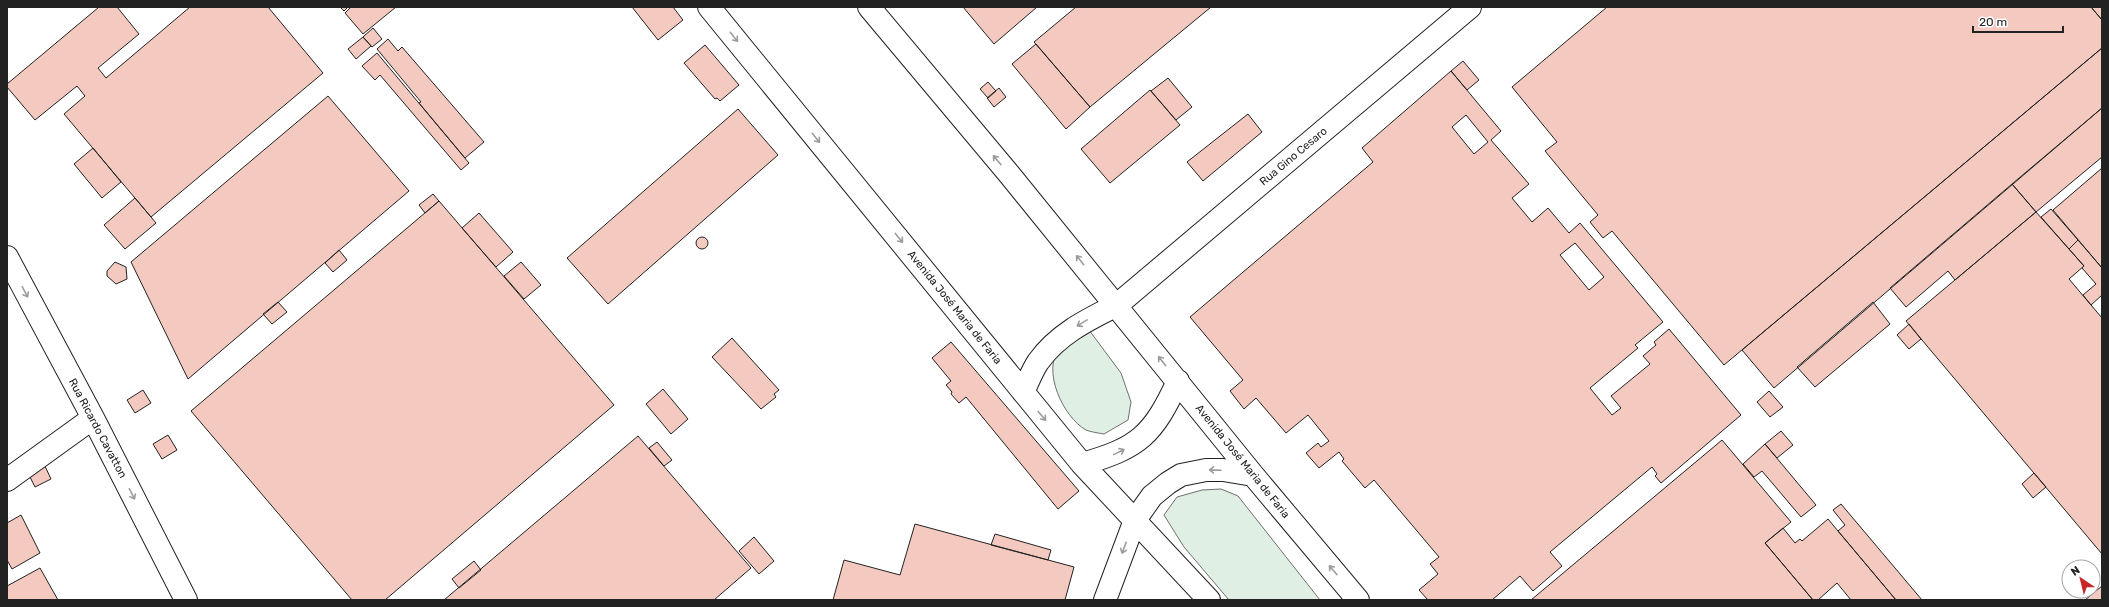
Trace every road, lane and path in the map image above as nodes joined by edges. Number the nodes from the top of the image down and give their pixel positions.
1 (709, 7) edge
2 (869, 7) edge
3 (1470, 7) edge
4 (7, 257) edge
5 (1117, 305) junction
6 (1178, 381) junction
7 (1023, 392) junction
8 (93, 418) junction
9 (1082, 464) junction
10 (1253, 475) junction
11 (7, 480) edge
12 (1135, 520) junction
13 (186, 600) edge
14 (1105, 600) edge
15 (1209, 600) edge
16 (1358, 600) edge

1 -> 7 street, Avenida José Maria de Faria
5 -> 2 street, Avenida José Maria de Faria
3 - 5 street, Rua Gino Cesaro
4 -> 8 street, Rua Ricardo Cavatton
6 -> 5 street, Avenida José Maria de Faria
5 -> 7 street, Rua Gino Cesaro
9 -> 6 street
6 - 10 street, Avenida José Maria de Faria
7 -> 9 street, Avenida José Maria de Faria
8 - 11 street
8 -> 13 street, Rua Ricardo Cavatton
9 - 12 street, Avenida José Maria de Faria
10 -> 12 street
16 -> 10 street, Avenida José Maria de Faria
12 -> 14 street
12 - 15 street, Avenida José Maria de Faria

